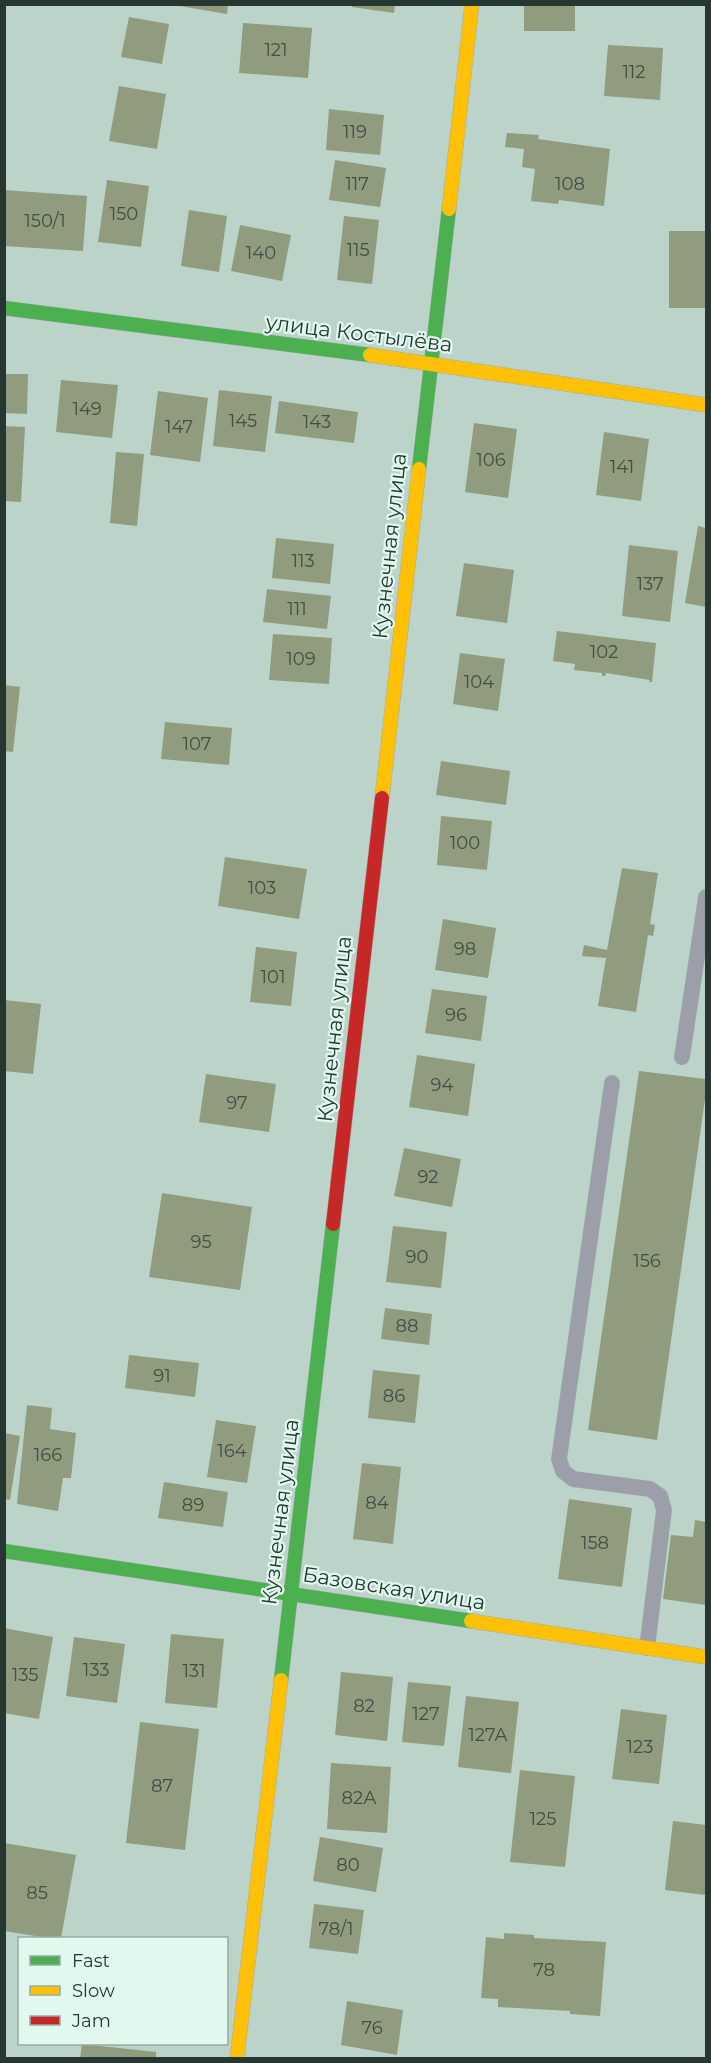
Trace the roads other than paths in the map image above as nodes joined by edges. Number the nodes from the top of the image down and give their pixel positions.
1 (471, 4) edge
2 (4, 308) edge
3 (431, 363) junction
4 (706, 405) edge
5 (706, 897) edge
6 (682, 1057) dead end
7 (612, 1083) dead end
8 (4, 1551) edge
9 (291, 1594) junction
10 (647, 1648) junction
11 (706, 1657) edge
12 (237, 2058) edge

1 - 3 street, Кузнечная улица
2 - 3 street, улица Костылёва
3 - 4 street, улица Костылёва
3 - 9 street, Кузнечная улица
5 - 6 lane
7 - 10 lane
8 - 9 street, Базовская улица
9 - 10 street, Базовская улица
9 - 12 street, Кузнечная улица
10 - 11 street, Базовская улица

